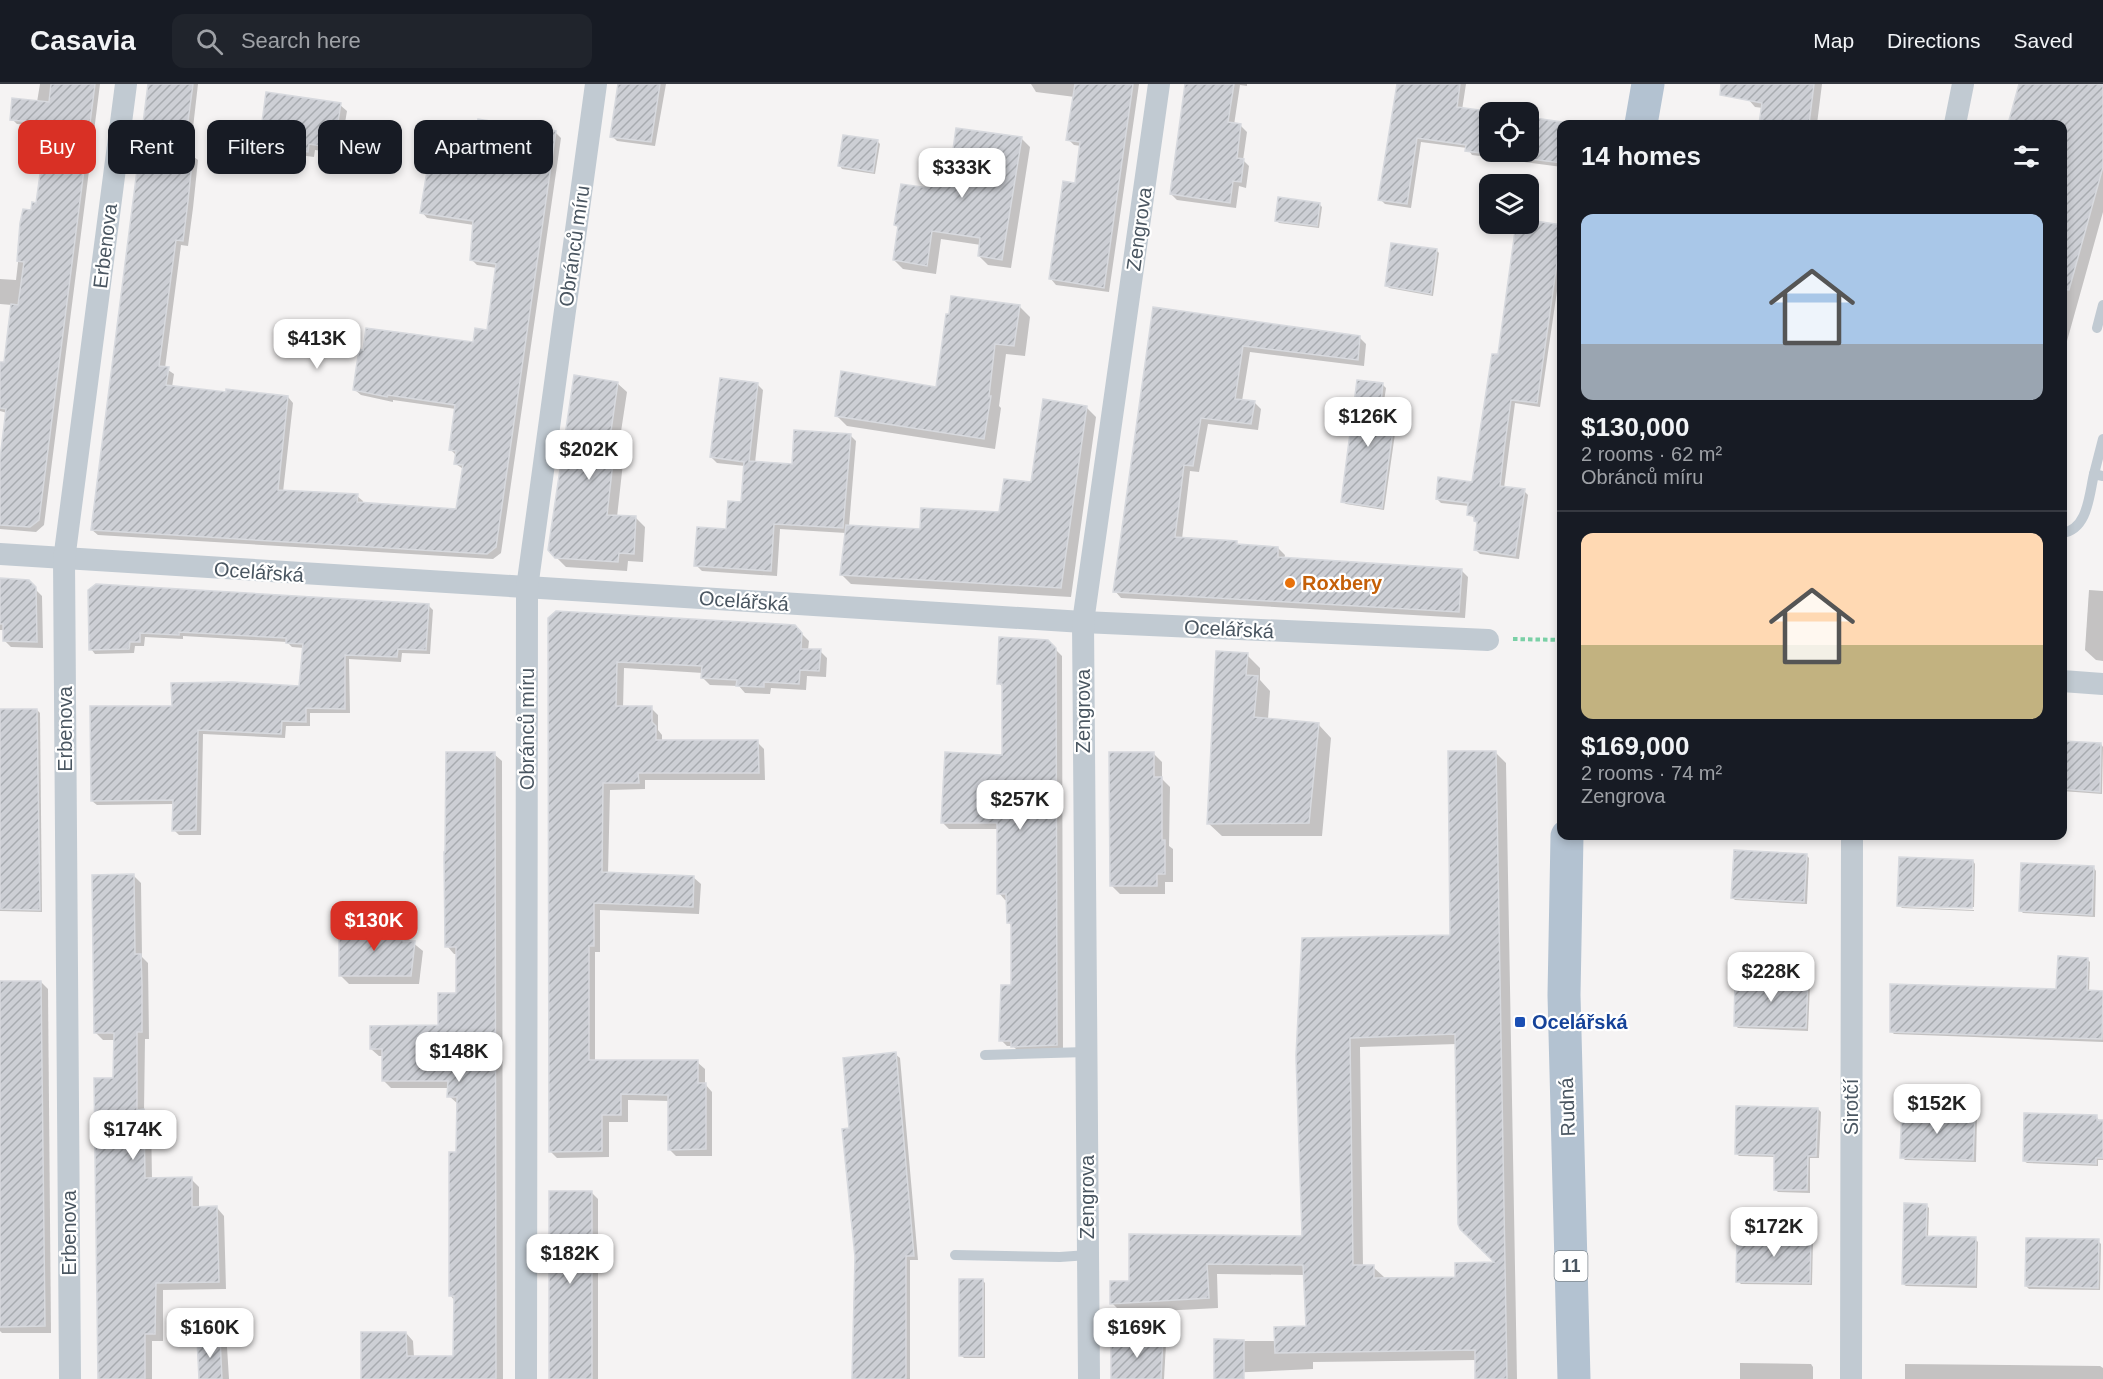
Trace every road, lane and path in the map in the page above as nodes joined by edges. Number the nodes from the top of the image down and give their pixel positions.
1 (126, 84) edge
2 (596, 84) edge
3 (1159, 84) edge
4 (1648, 84) edge
5 (1963, 84) edge
6 (1642, 120) edge
7 (1956, 120) edge
8 (2103, 305) edge
9 (2097, 328) dead end
10 (2103, 439) edge
11 (2099, 475) edge
12 (2067, 532) edge
13 (0, 554) edge
14 (64, 560) junction
15 (527, 588) junction
16 (1083, 622) junction
17 (1488, 640) joint
18 (1557, 640) edge
19 (2067, 681) edge
20 (2103, 684) edge
21 (1567, 840) edge
22 (1852, 840) edge
23 (1086, 1052) junction
24 (985, 1055) dead end
25 (955, 1255) dead end
26 (1088, 1255) junction
27 (70, 1379) edge
28 (526, 1379) edge
29 (1089, 1379) edge
30 (1574, 1379) edge
31 (1851, 1379) edge

1 - 14 street, Erbenova
2 - 15 street, Obránců míru
3 - 16 street, Zengrova
4 - 6 main road
5 - 7 street
8 - 9 lane
10 - 11 lane
11 - 12 lane
13 - 14 street, Ocelářská
14 - 15 street, Ocelářská
14 - 27 street, Erbenova
15 - 16 street, Ocelářská
15 - 28 street, Obránců míru
16 - 17 street, Ocelářská
16 - 23 street, Zengrova
17 - 18 path
19 - 20 street
21 - 30 main road, Rudná / 11
22 - 31 street, Sirotčí
23 - 24 lane
23 - 26 street, Zengrova
25 - 26 lane
26 - 29 street, Zengrova

